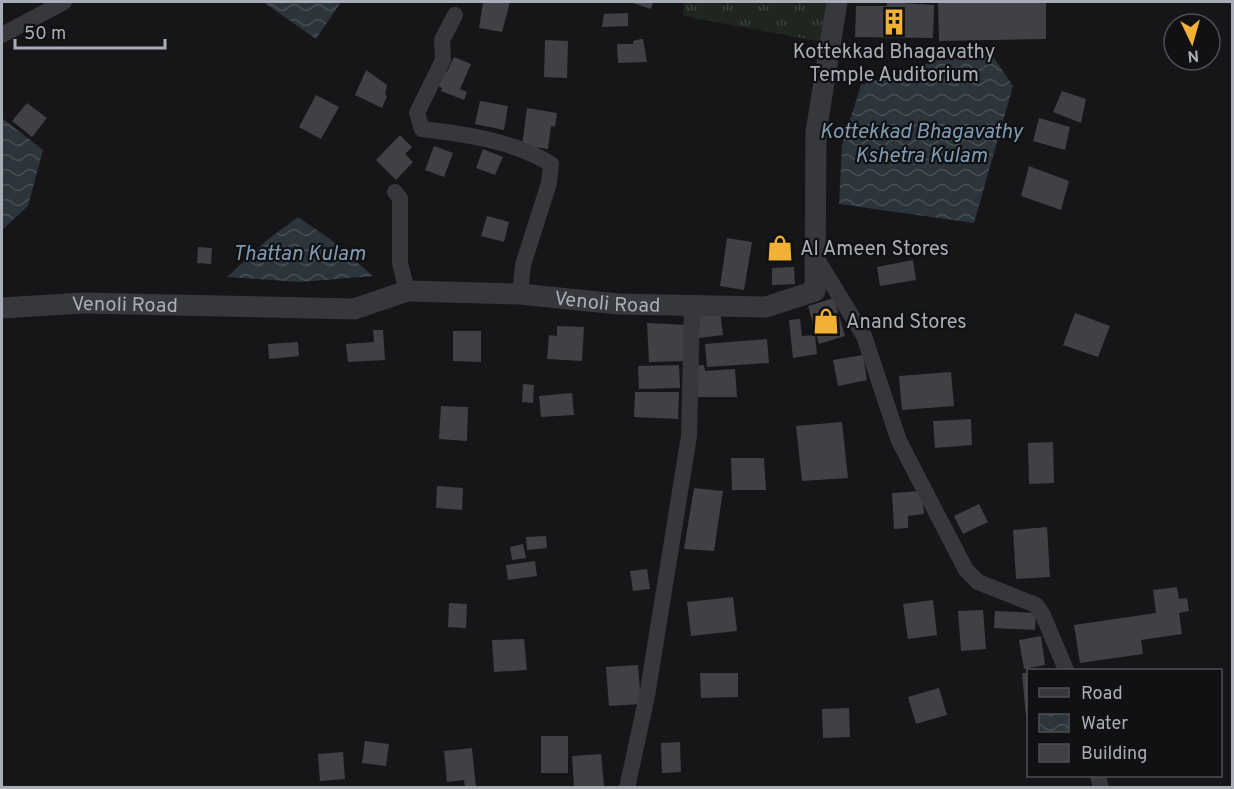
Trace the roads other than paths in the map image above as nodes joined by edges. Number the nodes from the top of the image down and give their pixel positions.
1 (64, 2) edge
2 (837, 2) edge
3 (455, 15) dead end
4 (2, 35) edge
5 (395, 192) dead end
6 (814, 255) junction
7 (407, 291) junction
8 (520, 294) junction
9 (692, 305) junction
10 (2, 308) edge
11 (1066, 669) edge
12 (627, 788) edge

1 - 4 street
2 - 6 street, Venoli Road
3 - 8 street
5 - 7 street
6 - 9 street, Venoli Road
6 - 11 street
7 - 8 street, Venoli Road
7 - 10 street, Venoli Road
8 - 9 street, Venoli Road
9 - 12 street

